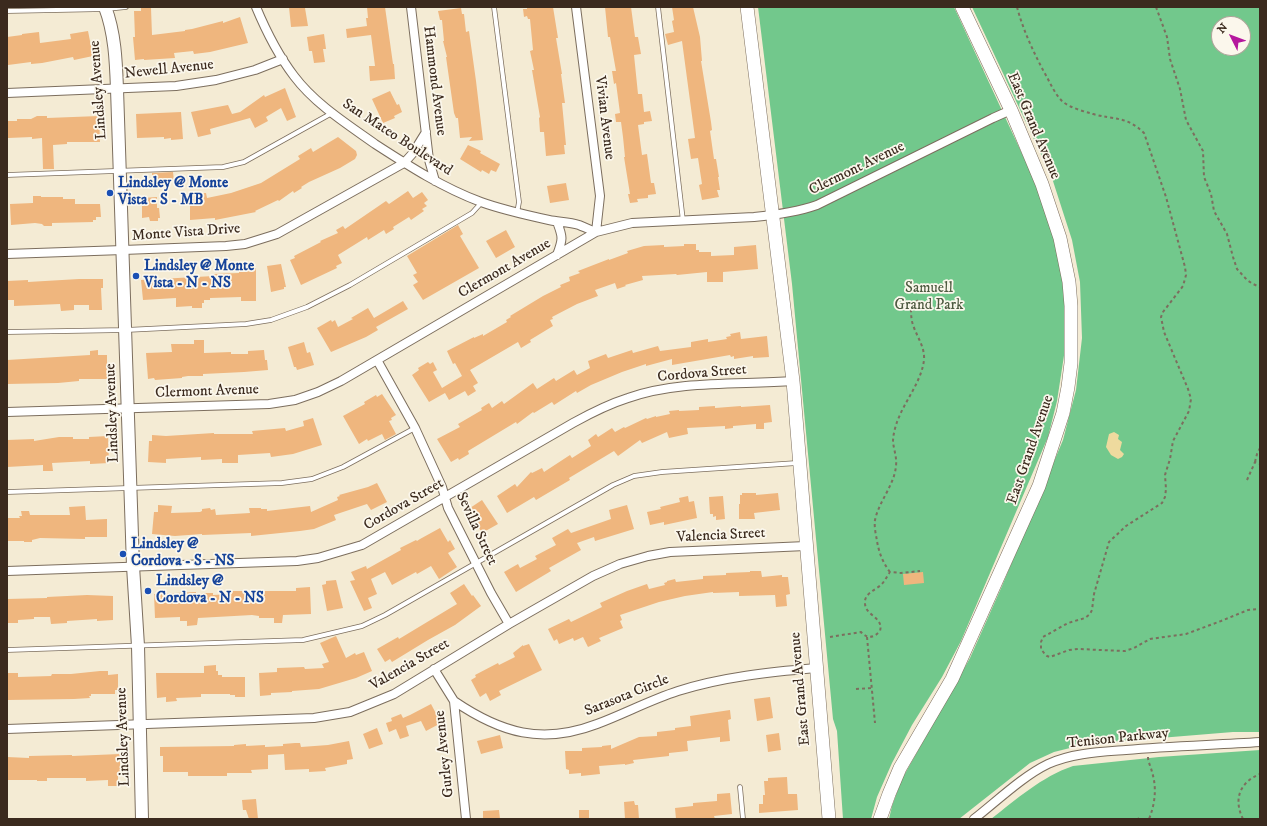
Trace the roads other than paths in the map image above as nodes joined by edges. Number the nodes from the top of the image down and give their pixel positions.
1 (126, 7) edge
2 (256, 7) edge
3 (411, 7) edge
4 (494, 7) edge
5 (576, 7) edge
6 (658, 7) edge
7 (747, 7) edge
8 (962, 7) edge
9 (105, 8) edge
10 (7, 11) edge
11 (283, 59) junction
12 (117, 89) junction
13 (7, 93) edge
14 (1011, 110) junction
15 (332, 113) junction
16 (426, 132) junction
17 (404, 163) junction
18 (121, 171) junction
19 (7, 175) edge
20 (435, 181) junction
21 (482, 202) junction
22 (517, 214) junction
23 (772, 215) junction
24 (683, 221) junction
25 (557, 222) junction
26 (596, 232) junction
27 (123, 250) junction
28 (7, 254) edge
29 (556, 255) junction
30 (126, 330) junction
31 (7, 332) edge
32 (377, 360) junction
33 (793, 381) junction
34 (128, 408) junction
35 (7, 412) edge
36 (415, 428) junction
37 (800, 462) junction
38 (132, 488) junction
39 (7, 492) edge
40 (446, 497) junction
41 (806, 546) junction
42 (476, 562) junction
43 (134, 566) junction
44 (7, 571) edge
45 (509, 624) junction
46 (138, 646) junction
47 (7, 650) edge
48 (816, 668) junction
49 (434, 669) junction
50 (454, 701) junction
51 (139, 725) junction
52 (7, 729) edge
53 (1260, 742) edge
54 (740, 787) dead end
55 (142, 819) edge
56 (466, 819) edge
57 (743, 819) edge
58 (828, 819) edge
59 (880, 819) edge
60 (974, 819) edge

1 - 9 lane
2 - 11 street, San Mateo Boulevard
3 - 16 street, Hammond Avenue
4 - 22 lane
5 - 26 street, Vivian Avenue
6 - 24 lane
7 - 23 main road, East Grand Avenue
8 - 14 main road, East Grand Avenue
9 - 10 lane
9 - 12 street, Lindsley Avenue
11 - 12 street, Newell Avenue
11 - 15 street, San Mateo Boulevard
12 - 13 street, Newell Avenue
12 - 18 street, Lindsley Avenue
14 - 23 street, Clermont Avenue
14 - 59 main road, East Grand Avenue
15 - 17 street, San Mateo Boulevard
15 - 18 lane
16 - 17 street, Monte Vista Drive
16 - 20 street, Hammond Avenue
17 - 20 street, San Mateo Boulevard
17 - 27 street, Monte Vista Drive
18 - 19 lane
18 - 27 street, Lindsley Avenue
20 - 21 street, San Mateo Boulevard
21 - 22 street, San Mateo Boulevard
21 - 30 lane
22 - 25 street, San Mateo Boulevard
23 - 24 street, Clermont Avenue
23 - 33 main road, East Grand Avenue
24 - 26 street, Clermont Avenue
25 - 26 street, San Mateo Boulevard
25 - 29 street
26 - 29 street, Clermont Avenue
27 - 28 street, Monte Vista Drive
27 - 30 street, Lindsley Avenue
29 - 32 street, Clermont Avenue
30 - 31 lane
30 - 34 street, Lindsley Avenue
32 - 34 street, Clermont Avenue
32 - 36 street, Sevilla Street
33 - 37 main road, East Grand Avenue
33 - 40 street, Cordova Street
34 - 35 street, Clermont Avenue
34 - 38 street, Lindsley Avenue
36 - 38 lane
36 - 40 street, Sevilla Street
37 - 41 main road, East Grand Avenue
37 - 42 lane
38 - 39 lane
38 - 43 street, Lindsley Avenue
40 - 42 street, Sevilla Street
40 - 43 street, Cordova Street
41 - 45 street, Valencia Street
41 - 48 main road, East Grand Avenue
42 - 45 street, Sevilla Street
42 - 46 lane
43 - 44 street, Cordova Street
43 - 46 street, Lindsley Avenue
45 - 49 street, Valencia Street
46 - 47 lane
46 - 51 street, Lindsley Avenue
48 - 50 street, Sarasota Circle
48 - 58 main road, East Grand Avenue
49 - 50 street, Gurley Avenue
49 - 51 street, Valencia Street
50 - 56 street, Gurley Avenue
51 - 52 street, Valencia Street
51 - 55 street, Lindsley Avenue
53 - 60 street, Tenison Parkway
54 - 57 lane

